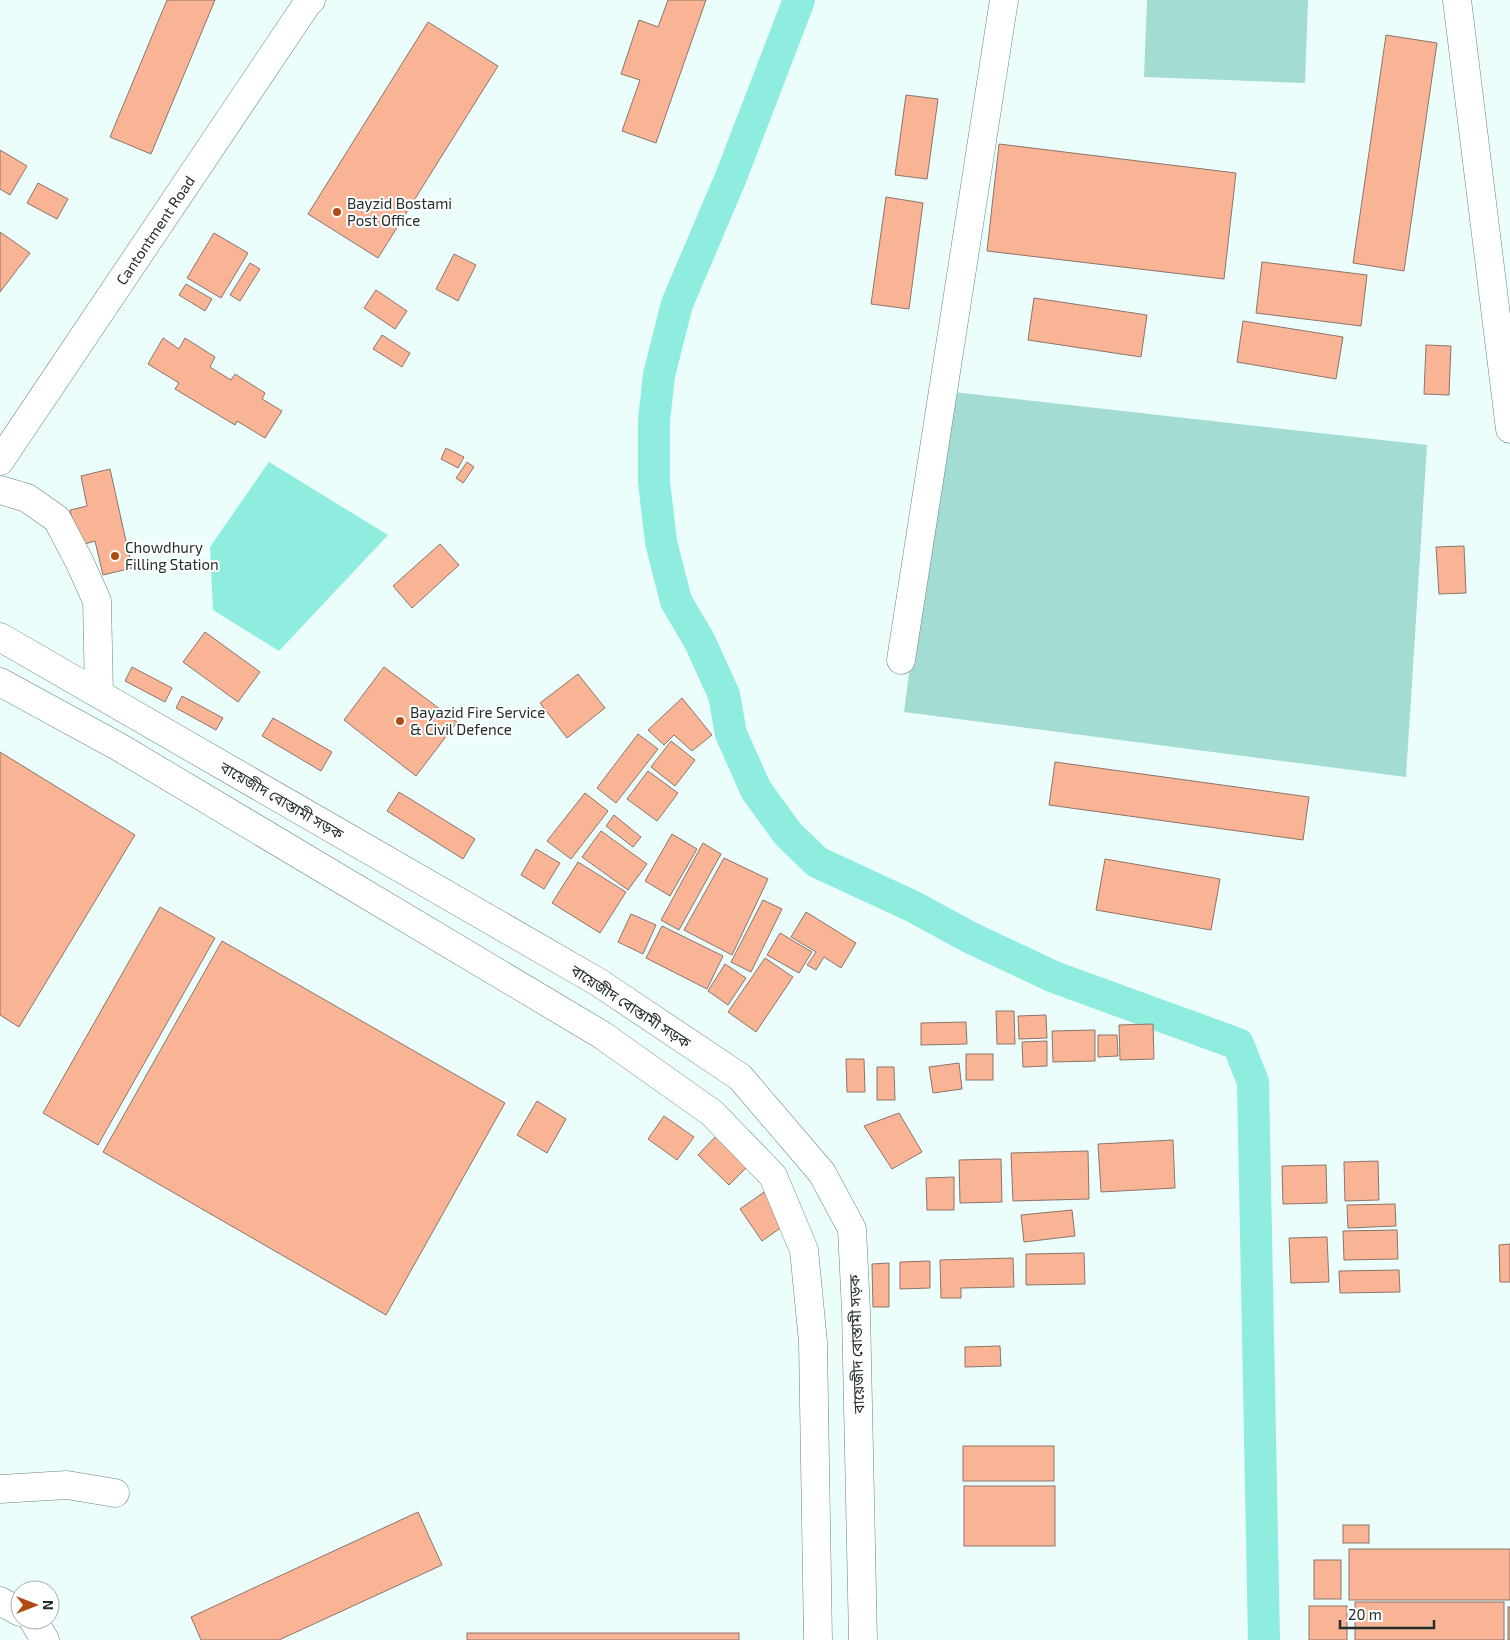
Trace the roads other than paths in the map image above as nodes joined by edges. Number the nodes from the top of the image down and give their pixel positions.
1 (311, 0) edge
2 (1004, 0) edge
3 (1457, 0) edge
4 (1510, 429) edge
5 (0, 461) edge
6 (0, 490) edge
7 (0, 636) edge
8 (901, 660) dead end
9 (0, 682) edge
10 (99, 694) junction
11 (0, 1489) edge
12 (115, 1492) dead end
13 (818, 1640) edge
14 (863, 1640) edge

1 - 5 main road, Cantontment Road
2 - 8 main road
3 - 4 main road
6 - 10 main road
7 - 10 main road, বায়েজীদ বোস্তামী সড়ক
9 - 13 main road
10 - 14 main road, বায়েজীদ বোস্তামী সড়ক
11 - 12 main road

